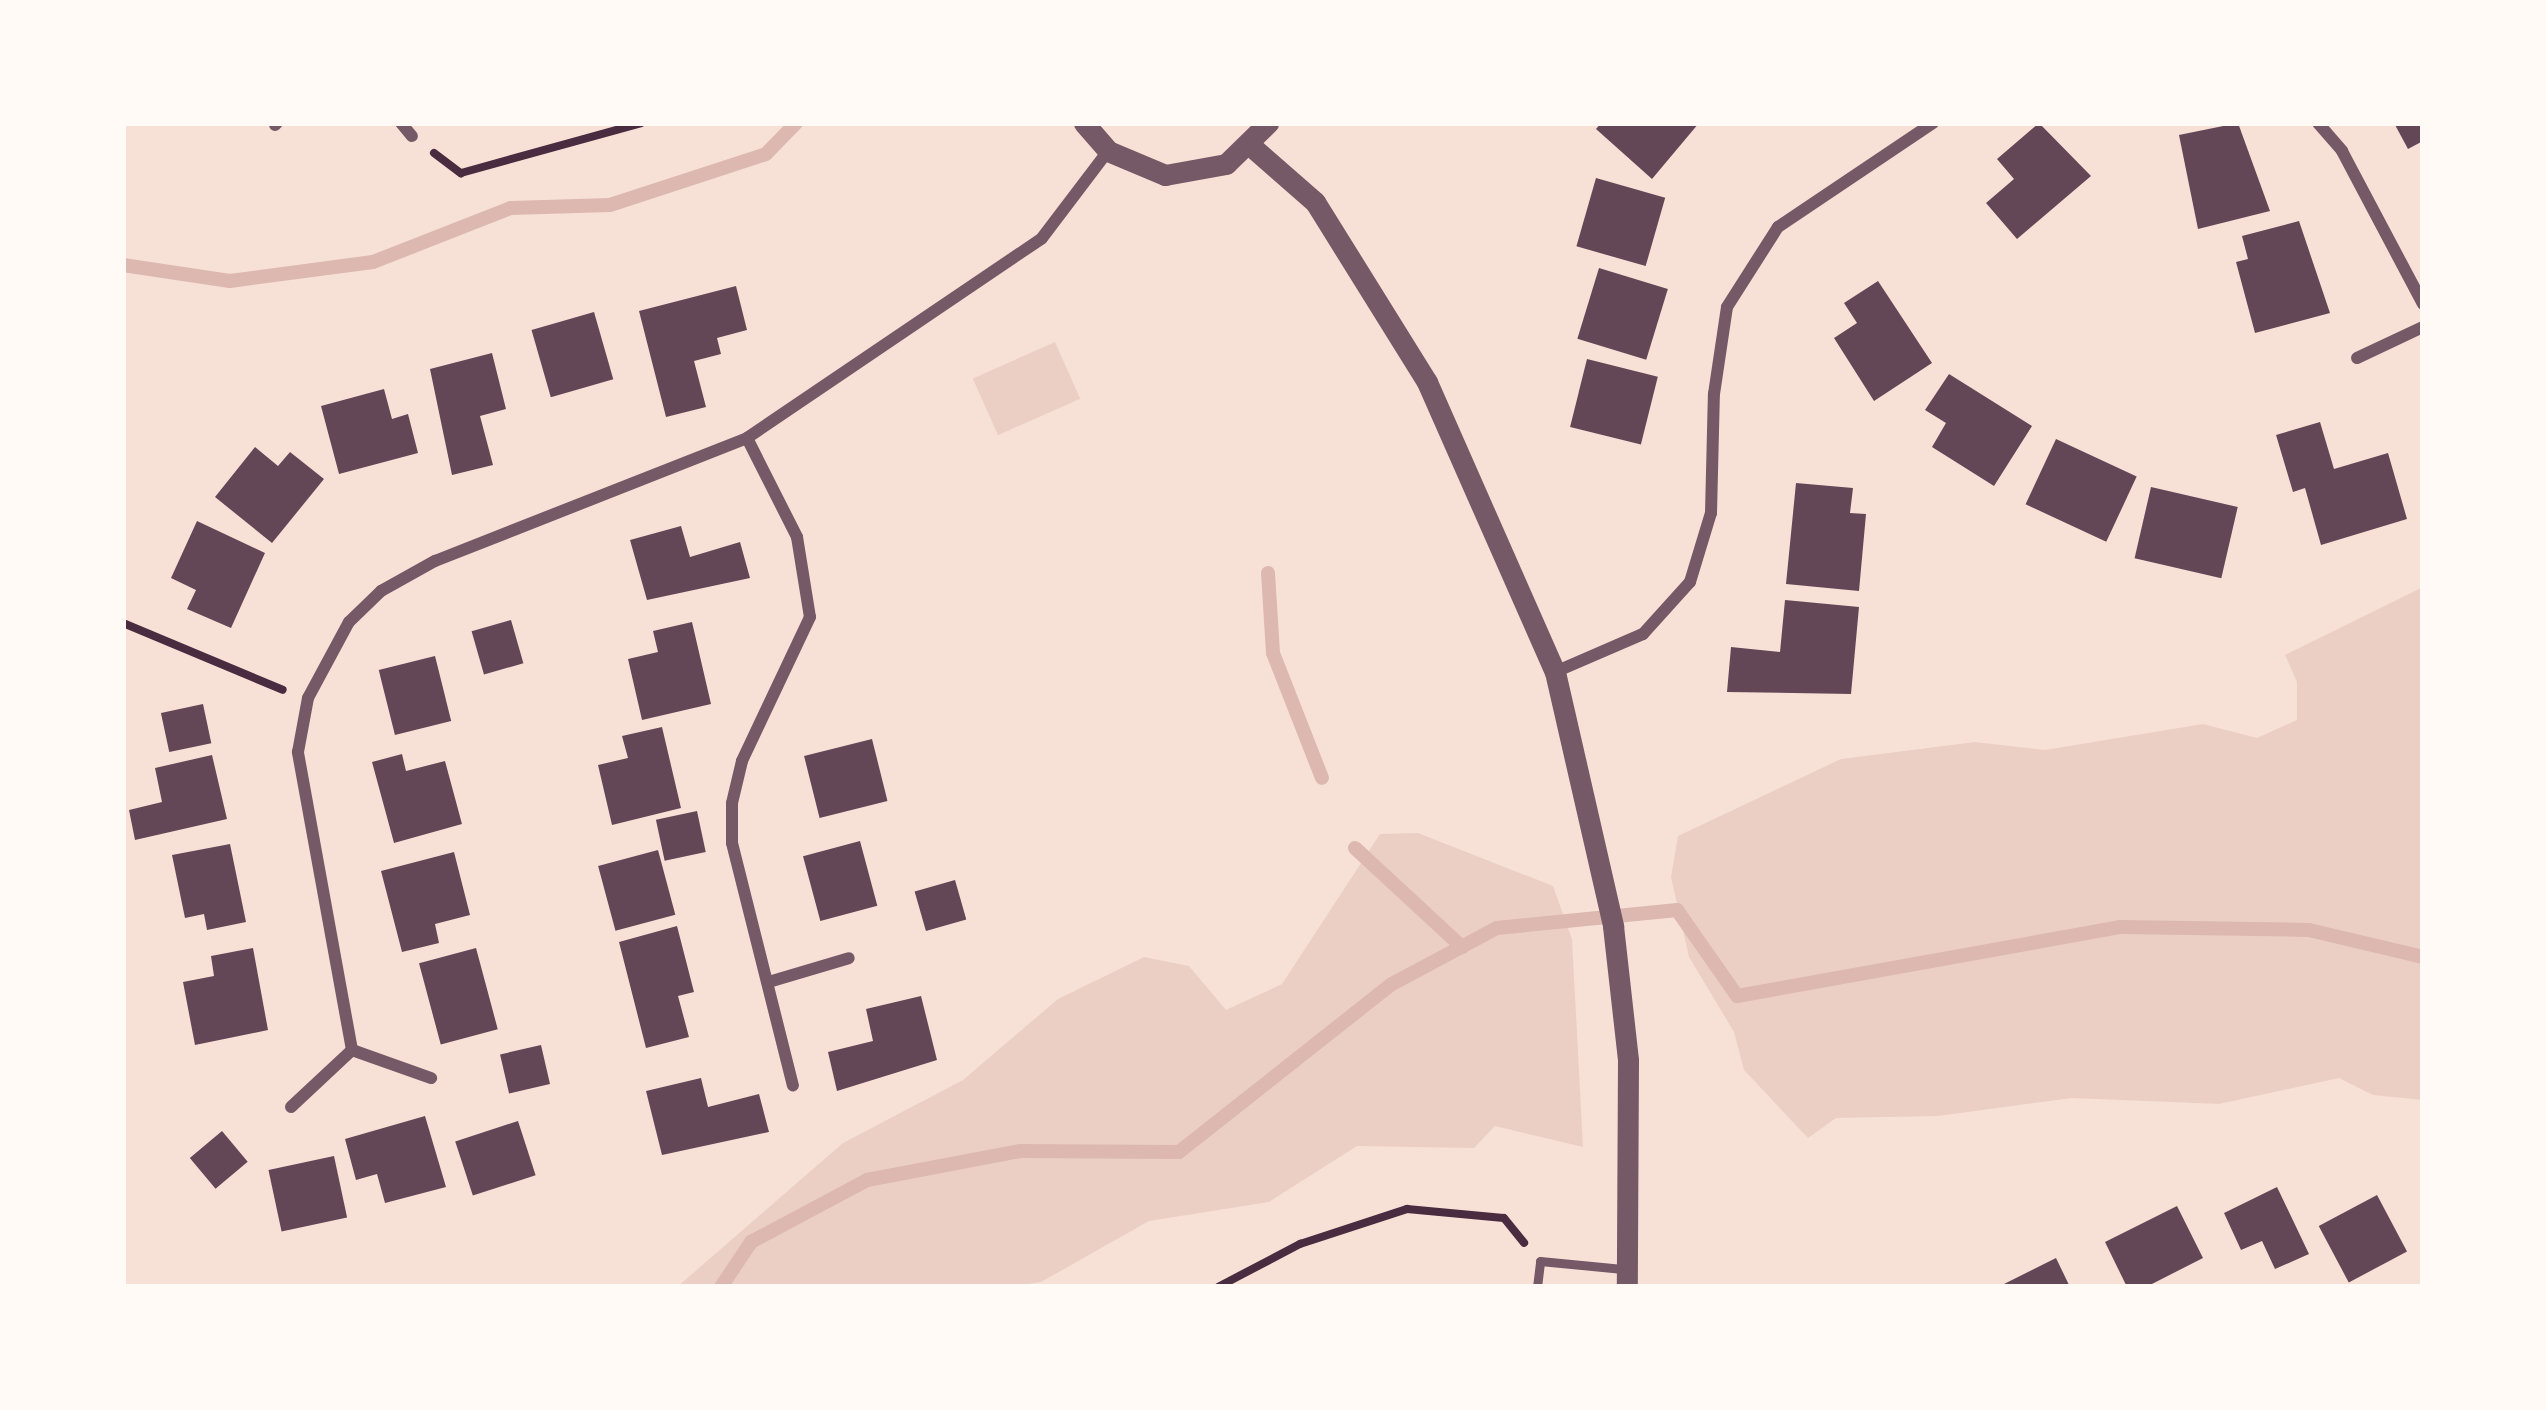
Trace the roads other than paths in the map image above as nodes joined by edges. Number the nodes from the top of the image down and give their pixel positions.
1 (401, 123) edge
2 (1084, 123) edge
3 (1268, 123) edge
4 (1933, 123) edge
5 (2318, 123) edge
6 (412, 136) road end
7 (1251, 146) junction
8 (1108, 151) junction
9 (2423, 304) edge
10 (2423, 327) edge
11 (2356, 358) dead end
12 (747, 439) junction
13 (1555, 671) junction
14 (849, 958) dead end
15 (772, 981) junction
16 (352, 1050) junction
17 (431, 1078) dead end
18 (793, 1085) dead end
19 (290, 1107) dead end
20 (1628, 1278) edge
21 (1537, 1287) edge

1 - 6 street
2 - 8 street
3 - 7 street
4 - 13 street
5 - 9 street
7 - 8 street
7 - 13 street
8 - 12 street
10 - 11 street
12 - 15 street
12 - 16 street
13 - 20 street
14 - 15 street
15 - 18 street
16 - 17 street
16 - 19 street
20 - 21 lane

